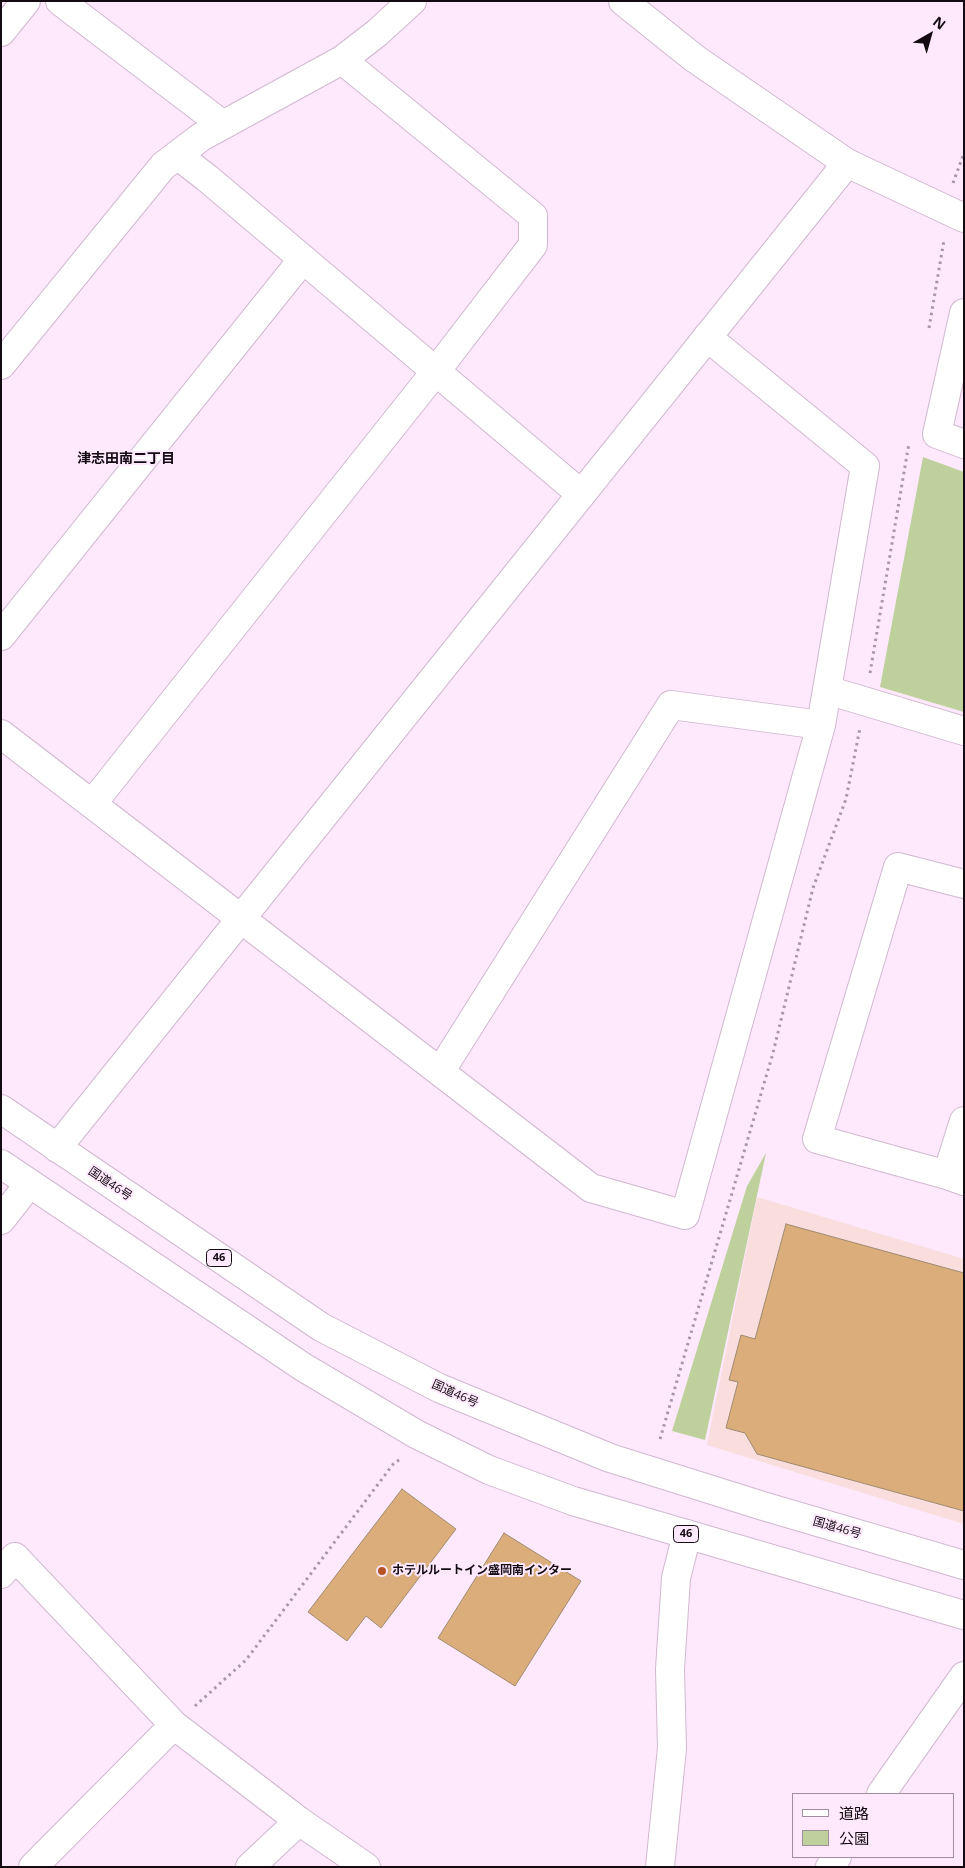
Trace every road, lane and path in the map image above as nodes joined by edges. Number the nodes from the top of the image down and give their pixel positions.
1 (26, 1) edge
2 (60, 1) edge
3 (412, 1) edge
4 (623, 1) edge
5 (1, 32) edge
6 (342, 60) junction
7 (223, 125) junction
8 (178, 155) junction
9 (847, 163) junction
10 (964, 218) edge
11 (303, 260) junction
12 (964, 313) edge
13 (707, 337) junction
14 (1, 366) edge
15 (436, 371) junction
16 (964, 444) edge
17 (581, 494) junction
18 (1, 636) edge
19 (827, 690) junction
20 (821, 725) junction
21 (964, 731) edge
22 (1, 734) edge
23 (92, 804) junction
24 (964, 884) edge
25 (241, 919) junction
26 (440, 1072) junction
27 (1, 1109) edge
28 (964, 1122) edge
29 (57, 1148) junction
30 (1, 1164) edge
31 (955, 1178) edge
32 (29, 1184) junction
33 (1, 1220) edge
34 (406, 1457) dead end
35 (686, 1534) junction
36 (964, 1565) edge
37 (1, 1574) edge
38 (964, 1614) edge
39 (964, 1676) edge
40 (174, 1725) junction
41 (881, 1793) edge
42 (299, 1821) junction
43 (33, 1867) edge
44 (250, 1867) edge
45 (366, 1867) edge
46 (660, 1867) edge

1 - 5 main road
2 - 7 main road
3 - 6 main road
4 - 9 main road
6 - 7 main road
6 - 15 main road
7 - 8 main road
8 - 11 main road
8 - 14 main road
9 - 10 main road
9 - 13 main road
11 - 15 main road
11 - 18 main road
12 - 16 main road
13 - 17 main road
13 - 19 main road
15 - 17 main road
15 - 23 main road
17 - 25 main road
19 - 20 main road
19 - 21 main road
20 - 26 main road
20 - 26 main road
22 - 23 main road
23 - 25 main road
24 - 31 main road
25 - 26 main road
25 - 29 main road
27 - 29 main road, 国道46号 / 46
28 - 31 main road
29 - 36 main road, 国道46号 / 46
30 - 32 main road, 46
32 - 33 main road
32 - 35 main road, 46
34 - 40 path
35 - 38 main road, 46
35 - 46 main road
37 - 40 main road
39 - 41 main road
40 - 42 main road
40 - 43 main road
42 - 44 main road
42 - 45 main road

